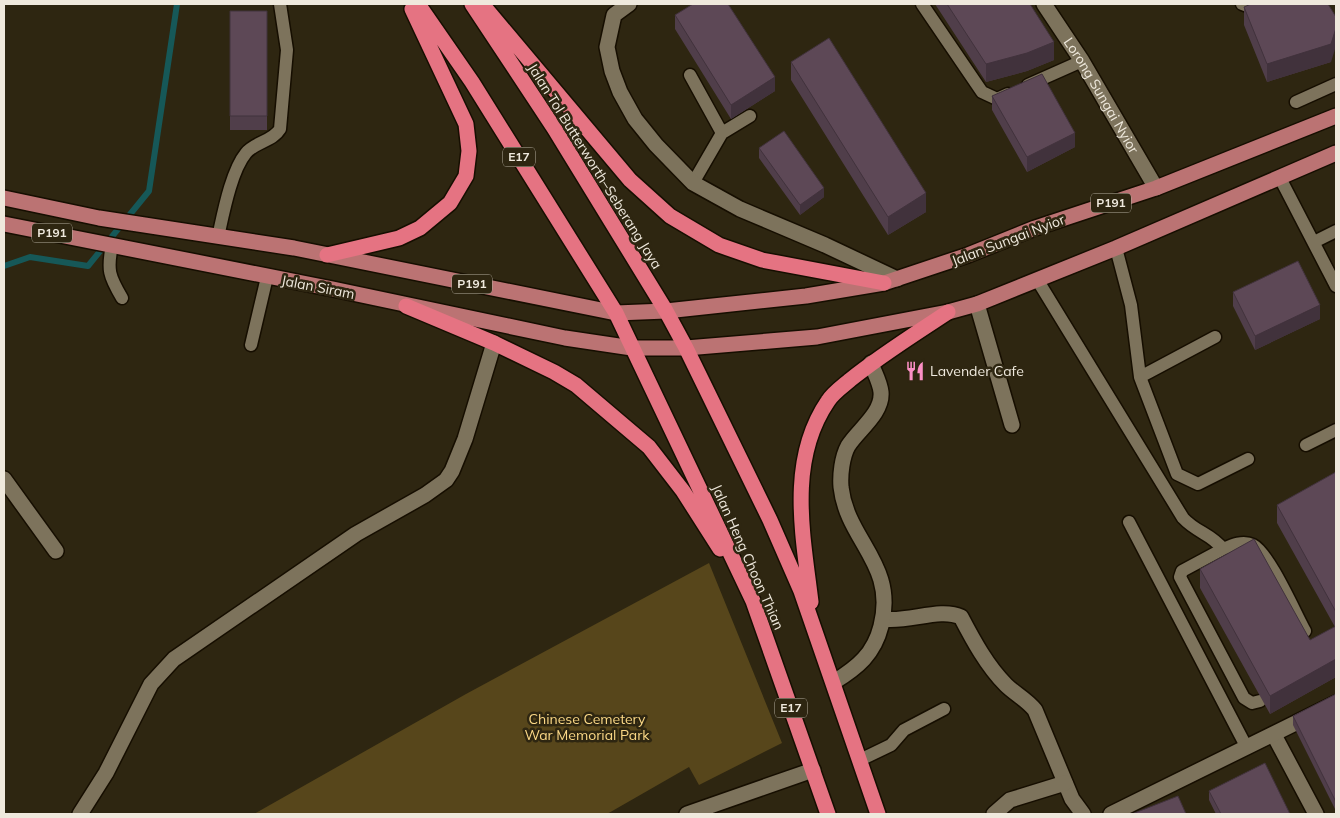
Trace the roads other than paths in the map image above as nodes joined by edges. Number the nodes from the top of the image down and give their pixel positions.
1 (280, 4) edge
2 (410, 4) edge
3 (418, 4) edge
4 (472, 4) edge
5 (482, 4) edge
6 (629, 4) edge
7 (922, 4) edge
8 (1044, 4) edge
9 (1242, 4) edge
10 (1268, 4) edge
11 (1082, 61) junction
12 (690, 76) dead end
13 (1336, 84) edge
14 (1296, 102) dead end
15 (750, 116) dead end
16 (1336, 116) edge
17 (722, 134) junction
18 (1336, 153) edge
19 (1280, 178) junction
20 (693, 183) junction
21 (1156, 188) junction
22 (4, 198) edge
23 (4, 224) edge
24 (1336, 231) edge
25 (218, 238) junction
26 (1314, 242) junction
27 (106, 244) junction
28 (1116, 248) junction
29 (328, 255) junction
30 (267, 277) junction
31 (890, 281) junction
32 (1038, 281) junction
33 (1336, 286) edge
34 (122, 298) dead end
35 (977, 304) junction
36 (406, 306) junction
37 (666, 311) junction
38 (948, 312) junction
39 (616, 313) junction
40 (1215, 337) dead end
41 (494, 342) junction
42 (251, 345) dead end
43 (632, 348) junction
44 (686, 348) junction
45 (871, 363) junction
46 (1140, 376) junction
47 (1012, 424) dead end
48 (1336, 430) edge
49 (1306, 444) dead end
50 (1248, 459) dead end
51 (4, 479) edge
52 (1129, 522) dead end
53 (1223, 549) junction
54 (56, 551) dead end
55 (753, 601) junction
56 (883, 619) junction
57 (815, 629) junction
58 (1305, 631) edge
59 (834, 682) junction
60 (1260, 701) edge
61 (1336, 703) edge
62 (944, 709) dead end
63 (1274, 735) junction
64 (1247, 748) junction
65 (860, 760) junction
66 (813, 770) junction
67 (1065, 783) junction
68 (80, 814) edge
69 (687, 814) edge
70 (828, 814) edge
71 (878, 814) edge
72 (994, 814) edge
73 (1084, 814) edge
74 (1111, 814) edge
75 (1316, 814) edge

1 - 25 lane
2 - 29 highway
3 - 39 highway, E17
4 - 37 highway, Jalan Tol Butterworth–Seberang Jaya
5 - 31 highway
6 - 20 street
7 - 11 lane
8 - 11 street, Lorong Sungai Nyior
9 - 10 lane
11 - 21 street, Lorong Sungai Nyior
12 - 17 lane
13 - 14 lane
15 - 17 lane
16 - 21 main road, Jalan Sungai Nyior / P191
17 - 20 lane
18 - 19 main road, P191
19 - 26 lane
19 - 28 main road, P191
20 - 31 street
21 - 31 main road, Jalan Sungai Nyior / P191
22 - 25 main road, P191
23 - 27 main road, Jalan Siram / P191
24 - 26 lane
25 - 29 main road, P191
26 - 33 lane
27 - 30 main road, Jalan Siram / P191
27 - 34 lane
28 - 32 main road, P191
28 - 46 lane
29 - 39 main road, P191
30 - 36 main road, Jalan Siram / P191
30 - 42 lane
31 - 37 main road, Jalan Sungai Nyior / P191
32 - 35 main road, P191
32 - 53 lane
35 - 38 main road, P191
35 - 47 street
36 - 41 highway
36 - 43 main road, Jalan Siram / P191
37 - 39 main road, P191
37 - 44 highway, Jalan Tol Butterworth–Seberang Jaya
38 - 44 main road, P191
38 - 45 highway
39 - 43 highway, E17
40 - 46 lane
41 - 55 highway
41 - 68 street
43 - 44 main road, P191
43 - 55 highway, Jalan Heng Choon Thian / E17
44 - 57 highway
45 - 56 street
45 - 57 highway
46 - 50 lane
48 - 49 lane
51 - 54 street
52 - 64 lane
53 - 58 lane
53 - 60 lane
55 - 66 highway, Jalan Heng Choon Thian / E17
56 - 59 street
56 - 67 street
57 - 59 highway
59 - 65 highway
61 - 63 street
62 - 65 lane
63 - 64 street
63 - 75 street
64 - 74 street
65 - 71 highway
66 - 69 street
66 - 70 highway, Jalan Heng Choon Thian / E17
67 - 72 street
67 - 73 street

